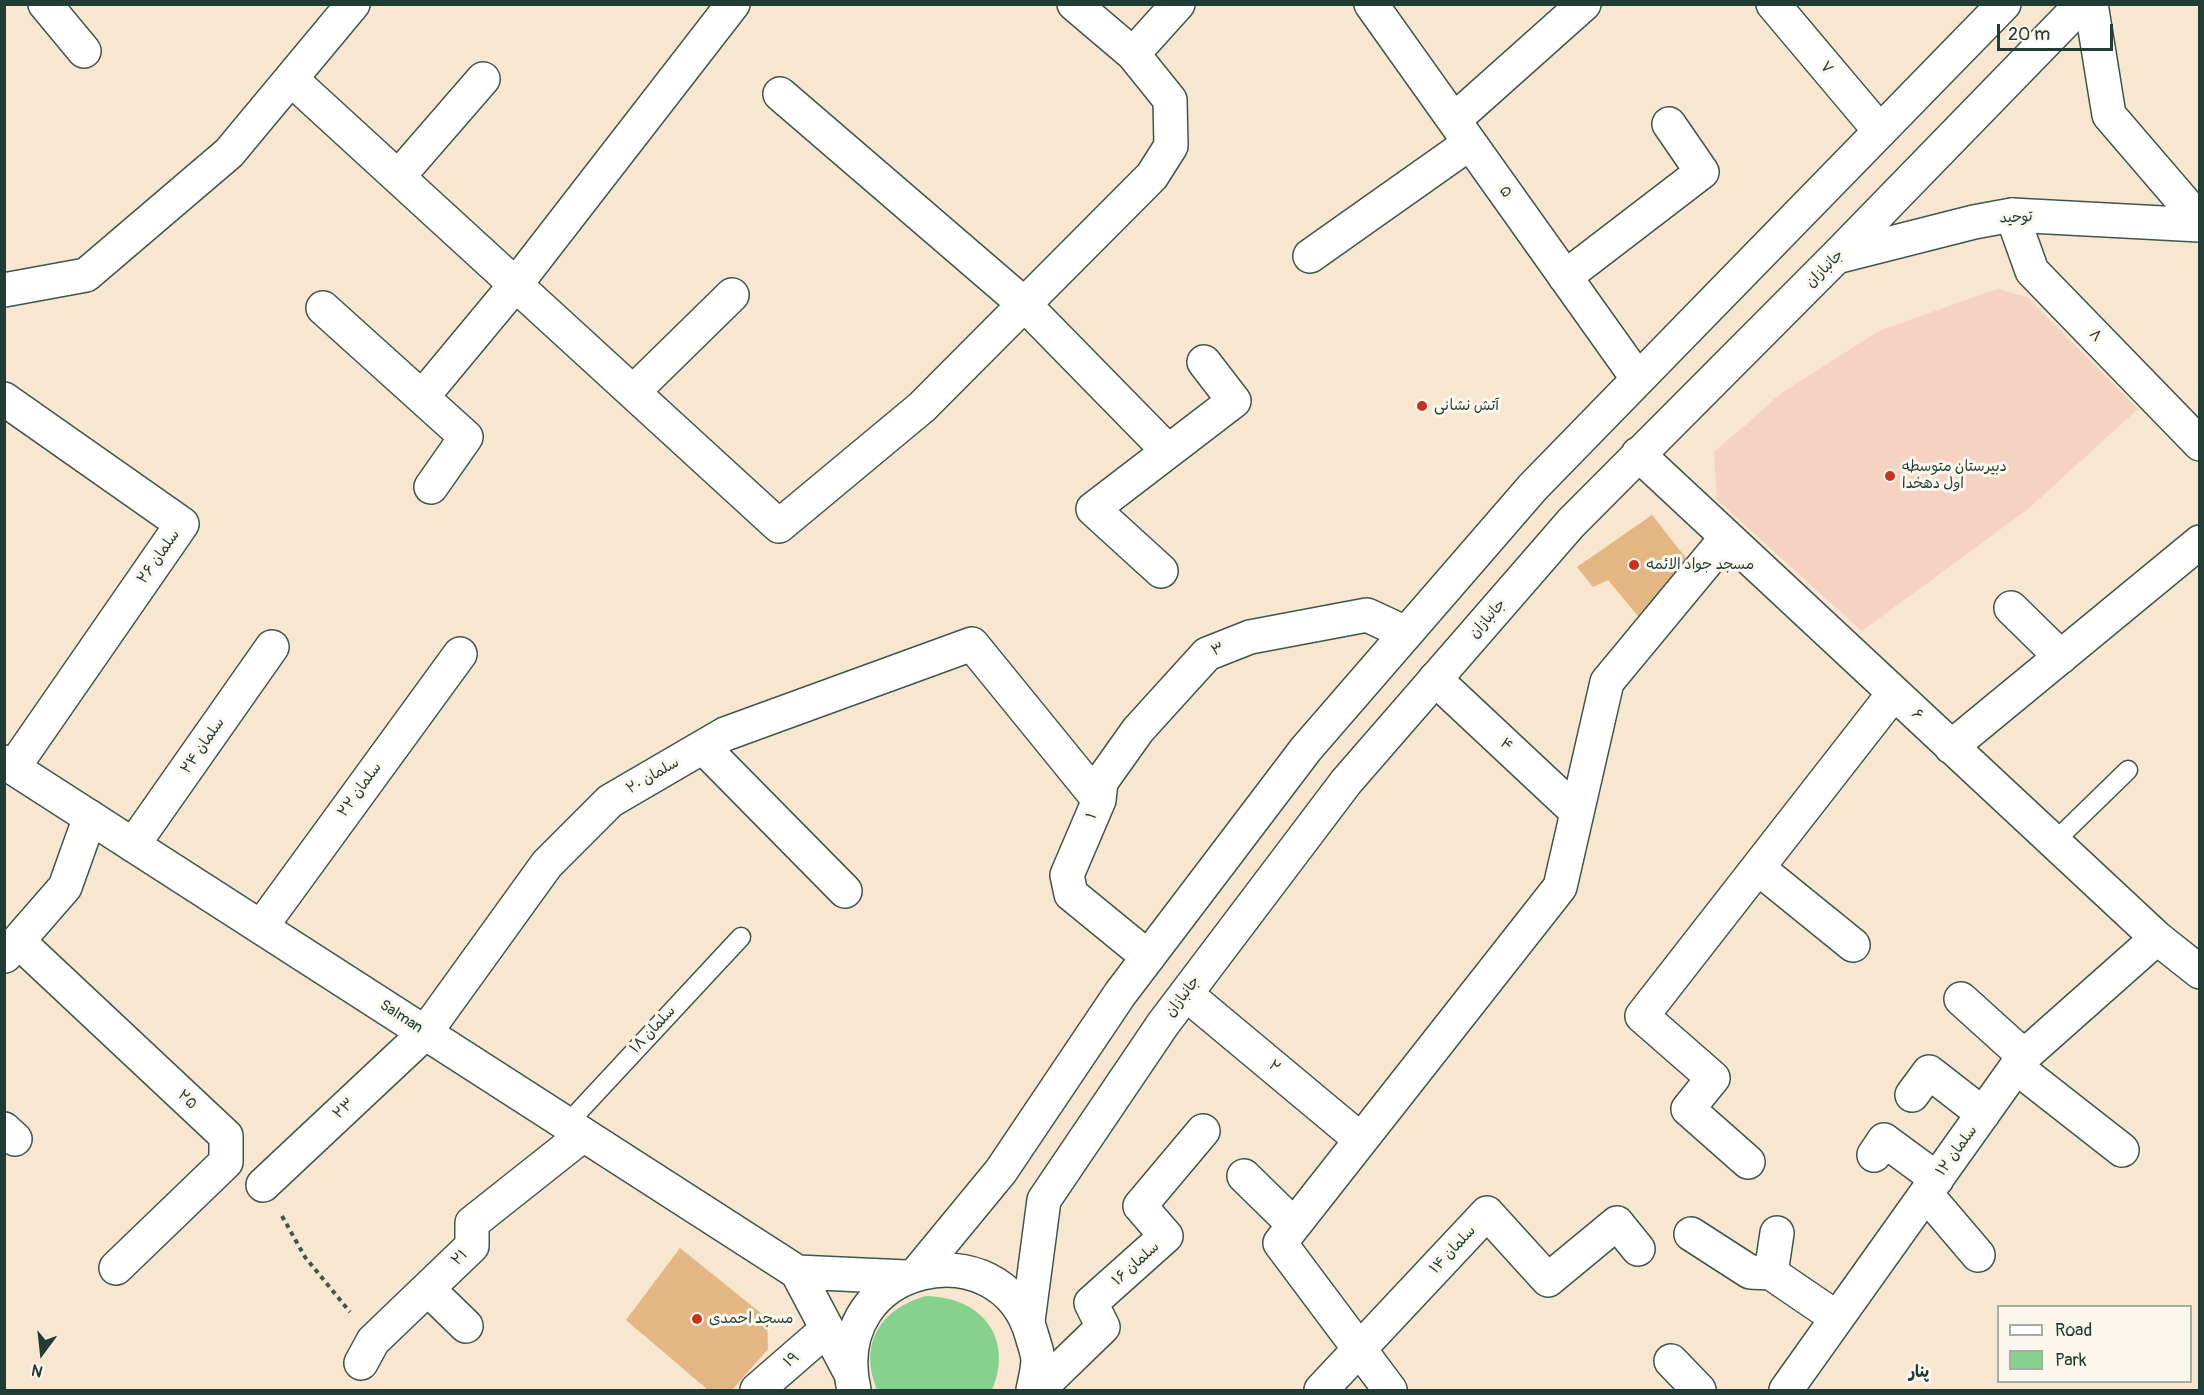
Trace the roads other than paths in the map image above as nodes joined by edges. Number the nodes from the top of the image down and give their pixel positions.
1 (45, 4) edge
2 (353, 4) edge
3 (733, 4) edge
4 (1074, 4) edge
5 (1178, 4) edge
6 (1371, 4) edge
7 (1584, 4) edge
8 (1773, 4) edge
9 (2004, 4) edge
10 (2082, 4) edge
11 (2091, 4) edge
12 (84, 51) dead end
13 (1133, 54) junction
14 (291, 79) junction
15 (483, 79) dead end
16 (780, 94) dead end
17 (1669, 124) dead end
18 (1462, 131) junction
19 (1880, 131) junction
20 (398, 177) junction
21 (2012, 215) junction
22 (2199, 223) edge
23 (1310, 256) dead end
24 (1836, 257) junction
25 (1565, 277) junction
26 (516, 284) junction
27 (4, 290) edge
28 (732, 295) dead end
29 (1024, 304) junction
30 (323, 308) dead end
31 (1204, 362) dead end
32 (1638, 380) junction
33 (633, 392) junction
34 (423, 396) junction
35 (4, 399) edge
36 (2199, 444) edge
37 (1168, 451) junction
38 (1638, 454) junction
39 (431, 487) dead end
40 (1533, 487) junction
41 (1571, 523) junction
42 (1727, 537) junction
43 (2199, 543) edge
44 (1161, 571) dead end
45 (2011, 608) dead end
46 (1406, 633) junction
47 (972, 644) joint
48 (272, 647) dead end
49 (460, 654) dead end
50 (2061, 657) junction
51 (1435, 679) junction
52 (1894, 693) junction
53 (703, 747) junction
54 (1951, 747) junction
55 (9, 765) edge
56 (2128, 770) dead end
57 (1099, 800) junction
58 (1578, 812) junction
59 (90, 817) junction
60 (2054, 843) junction
61 (134, 845) junction
62 (1758, 868) junction
63 (845, 891) dead end
64 (261, 927) junction
65 (741, 938) dead end
66 (2157, 938) junction
67 (1853, 945) dead end
68 (11, 949) edge
69 (1148, 957) junction
70 (2199, 972) edge
71 (1186, 994) junction
72 (1961, 999) dead end
73 (425, 1033) junction
74 (2020, 1061) junction
75 (1912, 1095) dead end
76 (1983, 1114) junction
77 (575, 1129) junction
78 (1203, 1131) dead end
79 (1362, 1140) junction
80 (2122, 1150) dead end
81 (1874, 1155) dead end
82 (1748, 1162) dead end
83 (1244, 1176) dead end
84 (263, 1185) road end
85 (1931, 1186) junction
86 (1294, 1225) junction
87 (1777, 1233) dead end
88 (1691, 1234) dead end
89 (1638, 1249) dead end
90 (1978, 1255) dead end
91 (116, 1268) dead end
92 (797, 1272) junction
93 (1771, 1273) junction
94 (912, 1275) junction
95 (428, 1289) junction
96 (1838, 1318) junction
97 (1028, 1321) junction
98 (466, 1326) dead end
99 (826, 1330) junction
100 (1361, 1348) junction
101 (367, 1352) road end
102 (1671, 1361) dead end
103 (852, 1381) edge
104 (757, 1390) edge
105 (1033, 1390) edge
106 (1038, 1390) edge
107 (1321, 1390) edge
108 (1390, 1390) edge
109 (1699, 1390) edge
110 (1786, 1390) edge

1 - 12 street
2 - 14 street
3 - 26 street
4 - 13 street
5 - 13 street
6 - 18 street, ۵
7 - 18 street
8 - 19 street, ۷
9 - 19 street
10 - 24 street, جانبازان
11 - 22 street
13 - 29 street
14 - 20 street
14 - 27 street
15 - 20 street
16 - 29 street
17 - 25 street
18 - 23 street
18 - 25 street, ۵
19 - 32 street
20 - 26 street
21 - 22 street, توحید
21 - 24 street, توحید
21 - 36 street, ۸
24 - 38 street, جانبازان
25 - 32 street, ۵
26 - 33 street
26 - 34 street
28 - 33 street
29 - 33 street
29 - 37 street
30 - 34 street
31 - 37 street
32 - 40 street
34 - 39 street
35 - 55 street, سلمان ۲۶
37 - 44 street
38 - 41 street, جانبازان
38 - 42 street, ۶
40 - 41 street
40 - 46 street
41 - 51 street, جانبازان
42 - 52 street, ۶
42 - 58 street
43 - 50 street
45 - 50 street
46 - 57 street, ۳
46 - 69 street
47 - 53 street, سلمان ۲۰
47 - 57 street, ۱
48 - 61 street, سلمان ۲۴
49 - 64 street, سلمان ۲۲
50 - 54 street
51 - 58 street, ۴
51 - 71 street, جانبازان
52 - 54 street, ۶
52 - 62 street
53 - 63 street
53 - 73 street, سلمان ۲۰
54 - 60 street, ۶
55 - 59 street, Salman
56 - 60 lane
57 - 69 street, ۱
58 - 79 street
59 - 61 street, Salman
59 - 68 street, ۲۵
60 - 66 street, ۶
61 - 64 street, Salman
62 - 67 street
62 - 82 street
64 - 73 street, Salman
65 - 77 lane, سلمان ۱۸
66 - 70 street, ۶
66 - 74 street, سلمان ۱۲
68 - 91 street, ۲۵
69 - 94 street
71 - 79 street, ۲
71 - 97 street, جانبازان
72 - 74 street
73 - 77 street, Salman
73 - 84 street, ۲۳
74 - 76 street, سلمان ۱۲
74 - 80 street
75 - 76 street
76 - 85 street, سلمان ۱۲
77 - 92 street, Salman
77 - 95 street, ۲۱
78 - 106 street, سلمان ۱۶
79 - 86 street
81 - 85 street
83 - 86 street
85 - 90 street
85 - 96 street, سلمان ۱۲
86 - 100 street
87 - 93 street
88 - 93 street
89 - 100 street, سلمان ۱۴
92 - 94 street
92 - 99 street
93 - 96 street
94 - 97 street
94 - 103 street
95 - 98 street
95 - 101 street, ۲۱
96 - 110 street, سلمان ۱۲
97 - 105 street
99 - 103 street
99 - 104 street, ۱۹
100 - 107 street, سلمان ۱۴
100 - 108 street
102 - 109 street

